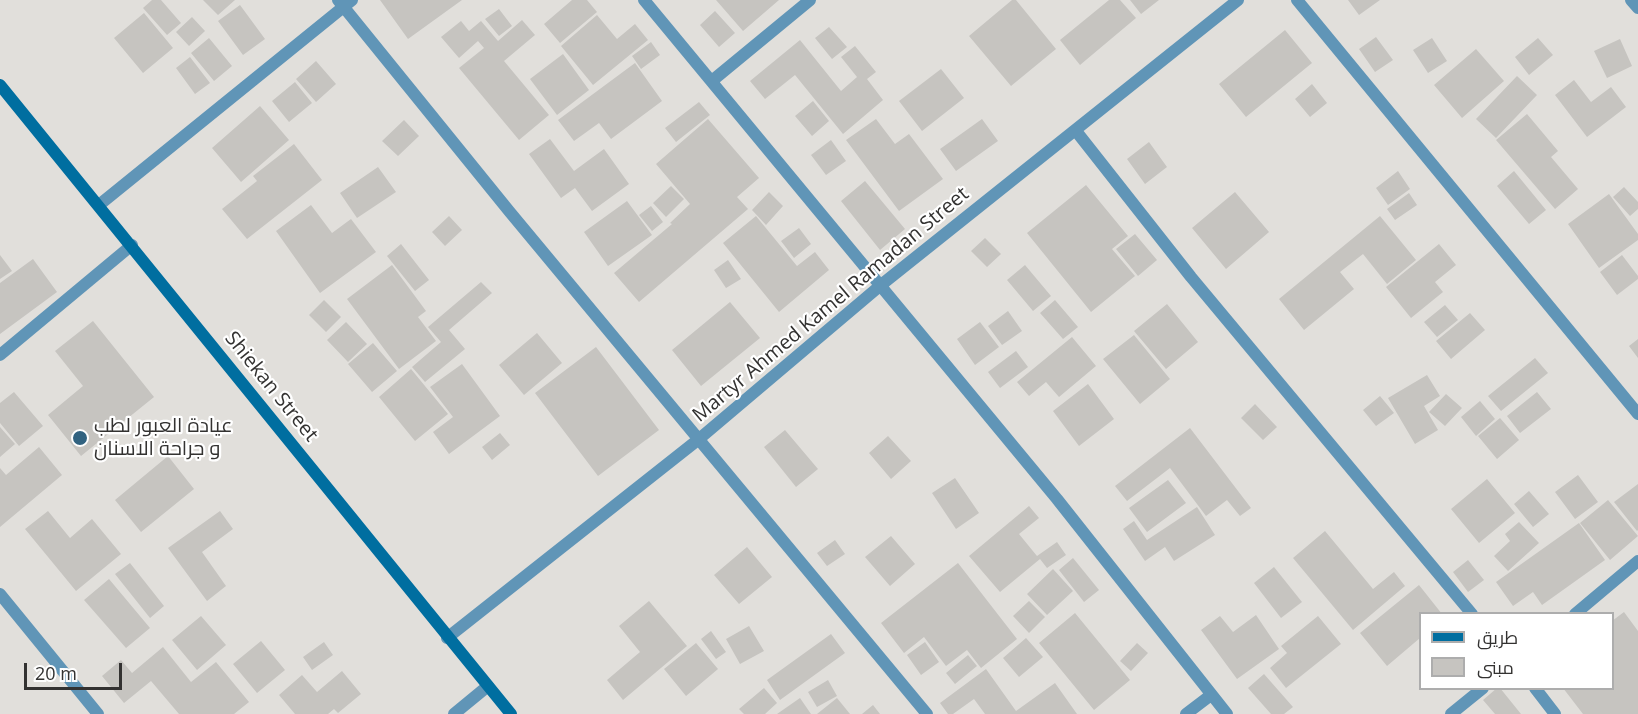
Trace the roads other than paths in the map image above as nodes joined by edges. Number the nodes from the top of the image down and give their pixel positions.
1 (644, 0) edge
2 (810, 0) edge
3 (1238, 0) edge
4 (1297, 0) edge
5 (1631, 0) edge
6 (345, 2) edge
7 (1638, 8) edge
8 (713, 80) junction
9 (0, 85) edge
10 (1076, 131) junction
11 (99, 205) junction
12 (132, 245) junction
13 (880, 285) junction
14 (0, 354) edge
15 (1637, 410) edge
16 (699, 439) junction
17 (1638, 561) edge
18 (0, 594) edge
19 (1470, 612) edge
20 (1577, 612) edge
21 (447, 638) junction
22 (488, 686) junction
23 (1481, 690) edge
24 (1537, 690) edge
25 (1211, 694) junction
26 (98, 714) edge
27 (454, 714) edge
28 (511, 714) edge
29 (927, 714) edge
30 (1186, 714) edge
31 (1227, 714) edge
32 (1451, 714) edge
33 (1555, 714) edge

1 - 8 street
2 - 8 street
3 - 10 street, Martyr Ahmed Kamel Ramadan Street
4 - 15 street
5 - 7 street
6 - 11 street
6 - 16 street
8 - 13 street
9 - 11 street, Shiekan Street
10 - 13 street, Martyr Ahmed Kamel Ramadan Street
10 - 19 street
11 - 12 street, Shiekan Street
12 - 14 street
12 - 21 street, Shiekan Street
13 - 16 street, Martyr Ahmed Kamel Ramadan Street
13 - 25 street
16 - 21 street, Martyr Ahmed Kamel Ramadan Street
16 - 29 street
17 - 20 street
18 - 26 street
21 - 22 street, Shiekan Street
22 - 27 street
22 - 28 street, Shiekan Street
23 - 32 street
24 - 33 street
25 - 30 street
25 - 31 street

